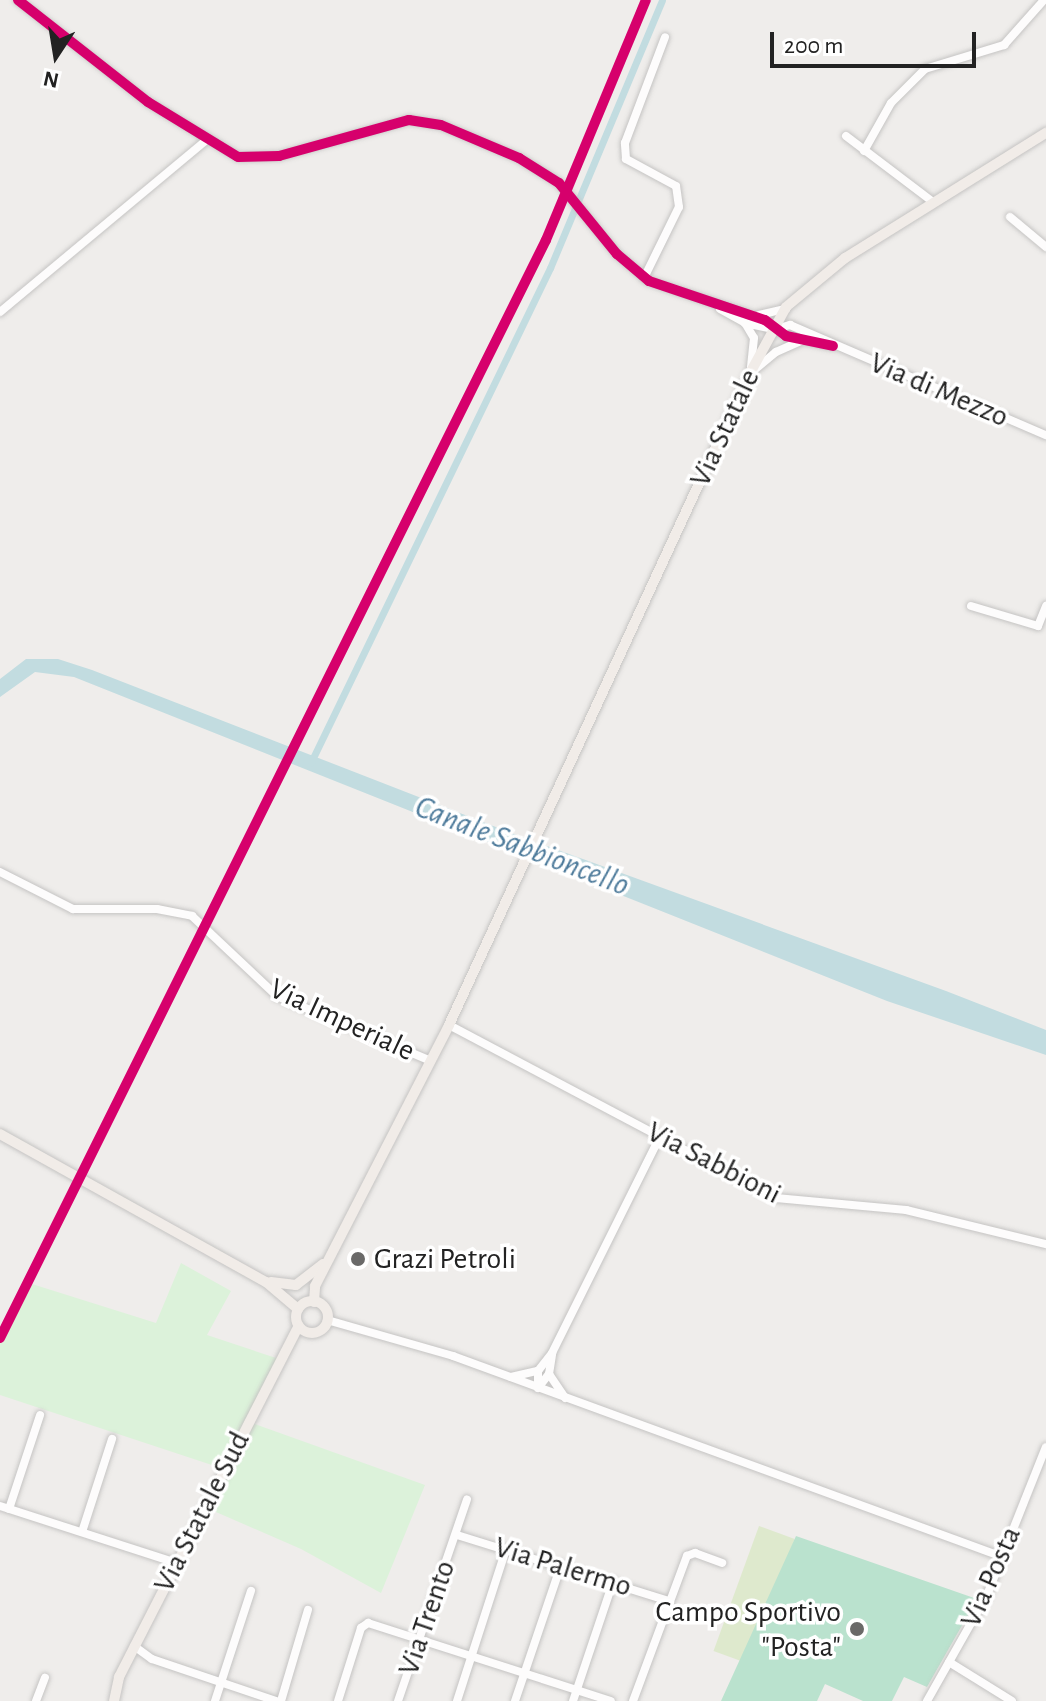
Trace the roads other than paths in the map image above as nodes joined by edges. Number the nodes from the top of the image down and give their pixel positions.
1 (18, 0) edge
2 (1044, 0) edge
3 (665, 37) dead end
4 (1046, 133) edge
5 (846, 136) dead end
6 (208, 139) junction
7 (864, 151) junction
8 (933, 202) junction
9 (1010, 217) dead end
10 (1046, 247) edge
11 (644, 278) junction
12 (786, 307) junction
13 (0, 312) edge
14 (748, 319) junction
15 (790, 325) junction
16 (775, 329) junction
17 (802, 341) junction
18 (833, 346) junction
19 (749, 375) junction
20 (1046, 435) edge
21 (971, 606) dead end
22 (1046, 606) edge
23 (0, 872) edge
24 (449, 1025) junction
25 (431, 1061) junction
26 (0, 1134) edge
27 (660, 1136) junction
28 (1046, 1244) edge
29 (336, 1247) junction
30 (266, 1282) junction
31 (314, 1302) junction
32 (298, 1309) junction
33 (327, 1320) junction
34 (299, 1326) junction
35 (552, 1353) junction
36 (538, 1371) junction
37 (549, 1374) junction
38 (510, 1377) junction
39 (538, 1388) junction
40 (566, 1399) junction
41 (40, 1415) dead end
42 (112, 1439) dead end
43 (1046, 1447) edge
44 (467, 1499) dead end
45 (5, 1508) edge
46 (82, 1532) junction
47 (457, 1535) junction
48 (506, 1549) junction
49 (1003, 1557) junction
50 (177, 1563) junction
51 (722, 1563) dead end
52 (561, 1565) junction
53 (613, 1582) junction
54 (251, 1591) dead end
55 (669, 1601) junction
56 (308, 1610) dead end
57 (419, 1639) junction
58 (134, 1646) junction
59 (471, 1656) junction
60 (129, 1659) junction
61 (152, 1659) junction
62 (949, 1662) junction
63 (524, 1673) junction
64 (45, 1678) dead end
65 (222, 1684) junction
66 (577, 1690) junction
67 (36, 1701) edge
68 (114, 1701) edge
69 (215, 1701) edge
70 (278, 1701) edge
71 (338, 1701) edge
72 (398, 1701) edge
73 (457, 1701) edge
74 (515, 1701) edge
75 (573, 1701) edge
76 (611, 1701) edge
77 (633, 1701) edge
78 (927, 1701) edge
79 (1012, 1701) edge

1 - 6 street
2 - 7 street
3 - 11 street
4 - 8 main road, Via Statale
5 - 7 street
6 - 11 street
6 - 13 street
7 - 8 street
8 - 12 main road, Via Statale
9 - 10 street
11 - 14 street
12 - 14 street
12 - 15 street
12 - 16 main road, Via Statale
14 - 16 street
14 - 19 street
15 - 16 street
15 - 18 street
16 - 17 street
16 - 19 main road, Via Statale
17 - 18 street
17 - 19 street
18 - 20 street, Via di Mezzo
19 - 24 main road, Via Statale
21 - 22 street
23 - 25 street, Via Imperiale
24 - 25 main road, Via Statale
24 - 27 street, Via Sabbioni
25 - 29 main road, Via Statale
26 - 30 main road
27 - 28 street, Via Sabbioni
27 - 35 street
29 - 30 main road
29 - 31 main road, Via Statale
30 - 32 main road
31 - 32 main road
31 - 33 main road
32 - 34 main road
33 - 34 main road
33 - 38 street
34 - 50 main road, Via Statale Sud
35 - 36 street
35 - 37 street
36 - 38 street
36 - 39 street
37 - 39 street
37 - 40 street
38 - 39 street
39 - 40 street
40 - 49 street
41 - 45 street
42 - 46 street
43 - 49 street, Via Posta
44 - 47 street, Via Trento
45 - 46 street
46 - 50 street
47 - 48 street, Via Palermo
47 - 57 street, Via Trento
48 - 52 street, Via Palermo
48 - 59 street
49 - 62 street, Via Posta
50 - 58 main road, Via Statale Sud
51 - 55 street
52 - 53 street, Via Palermo
52 - 63 street
53 - 55 street, Via Palermo
53 - 66 street
54 - 65 street
55 - 77 street
56 - 70 street
57 - 59 street
57 - 71 street
57 - 72 street, Via Trento
58 - 60 main road, Via Statale Sud
58 - 61 street
59 - 63 street
59 - 73 street
60 - 61 street
60 - 68 main road, Via Statale Sud
61 - 65 street
62 - 78 street, Via Posta
62 - 79 street
63 - 66 street
63 - 74 street
64 - 67 street
65 - 69 street
65 - 70 street
66 - 75 street
66 - 76 street

